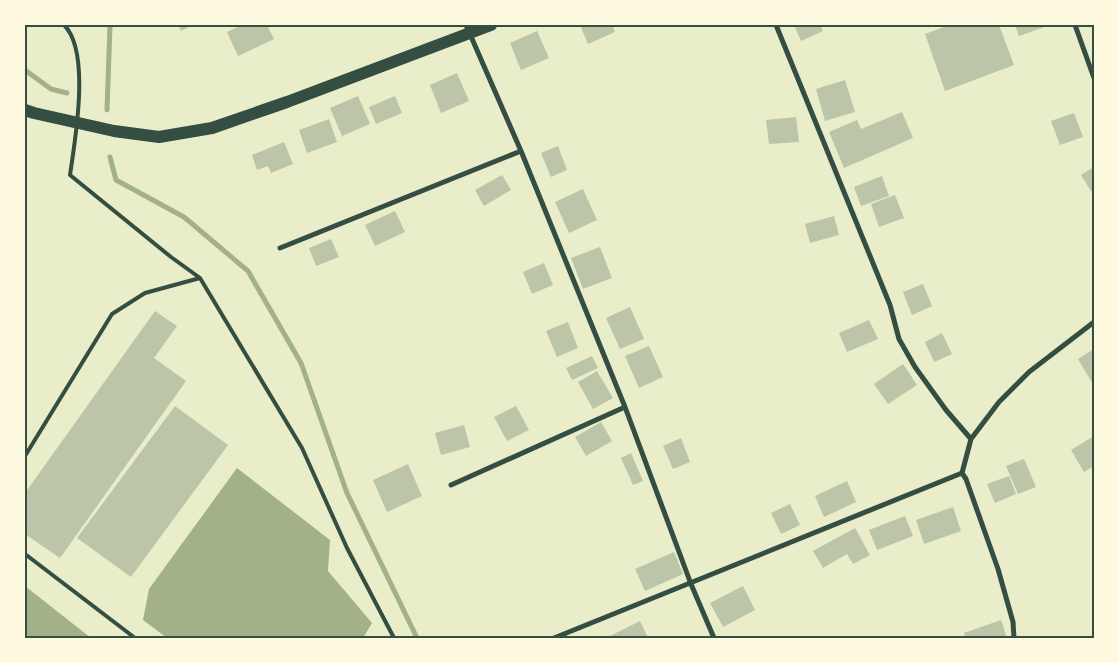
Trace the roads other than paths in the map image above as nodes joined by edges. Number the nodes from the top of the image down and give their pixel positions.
1 (64, 25) edge
2 (491, 25) edge
3 (776, 25) edge
4 (1075, 25) edge
5 (468, 29) edge
6 (1094, 78) edge
7 (25, 110) edge
8 (77, 123) junction
9 (521, 150) junction
10 (280, 248) dead end
11 (200, 278) junction
12 (1093, 325) edge
13 (625, 407) junction
14 (971, 439) junction
15 (25, 456) edge
16 (962, 473) junction
17 (451, 485) dead end
18 (25, 554) edge
19 (691, 584) junction
20 (135, 638) edge
21 (394, 638) edge
22 (554, 638) edge
23 (714, 638) edge
24 (1014, 638) edge

1 - 8 lane
2 - 5 main road
3 - 14 street
4 - 6 street
5 - 8 main road
5 - 9 street
7 - 8 main road
8 - 11 lane
9 - 10 street
9 - 13 street
11 - 15 lane
11 - 21 lane
12 - 14 street
13 - 17 street
13 - 19 street
14 - 16 street
16 - 19 street
16 - 24 street
18 - 20 lane
19 - 22 street
19 - 23 street

